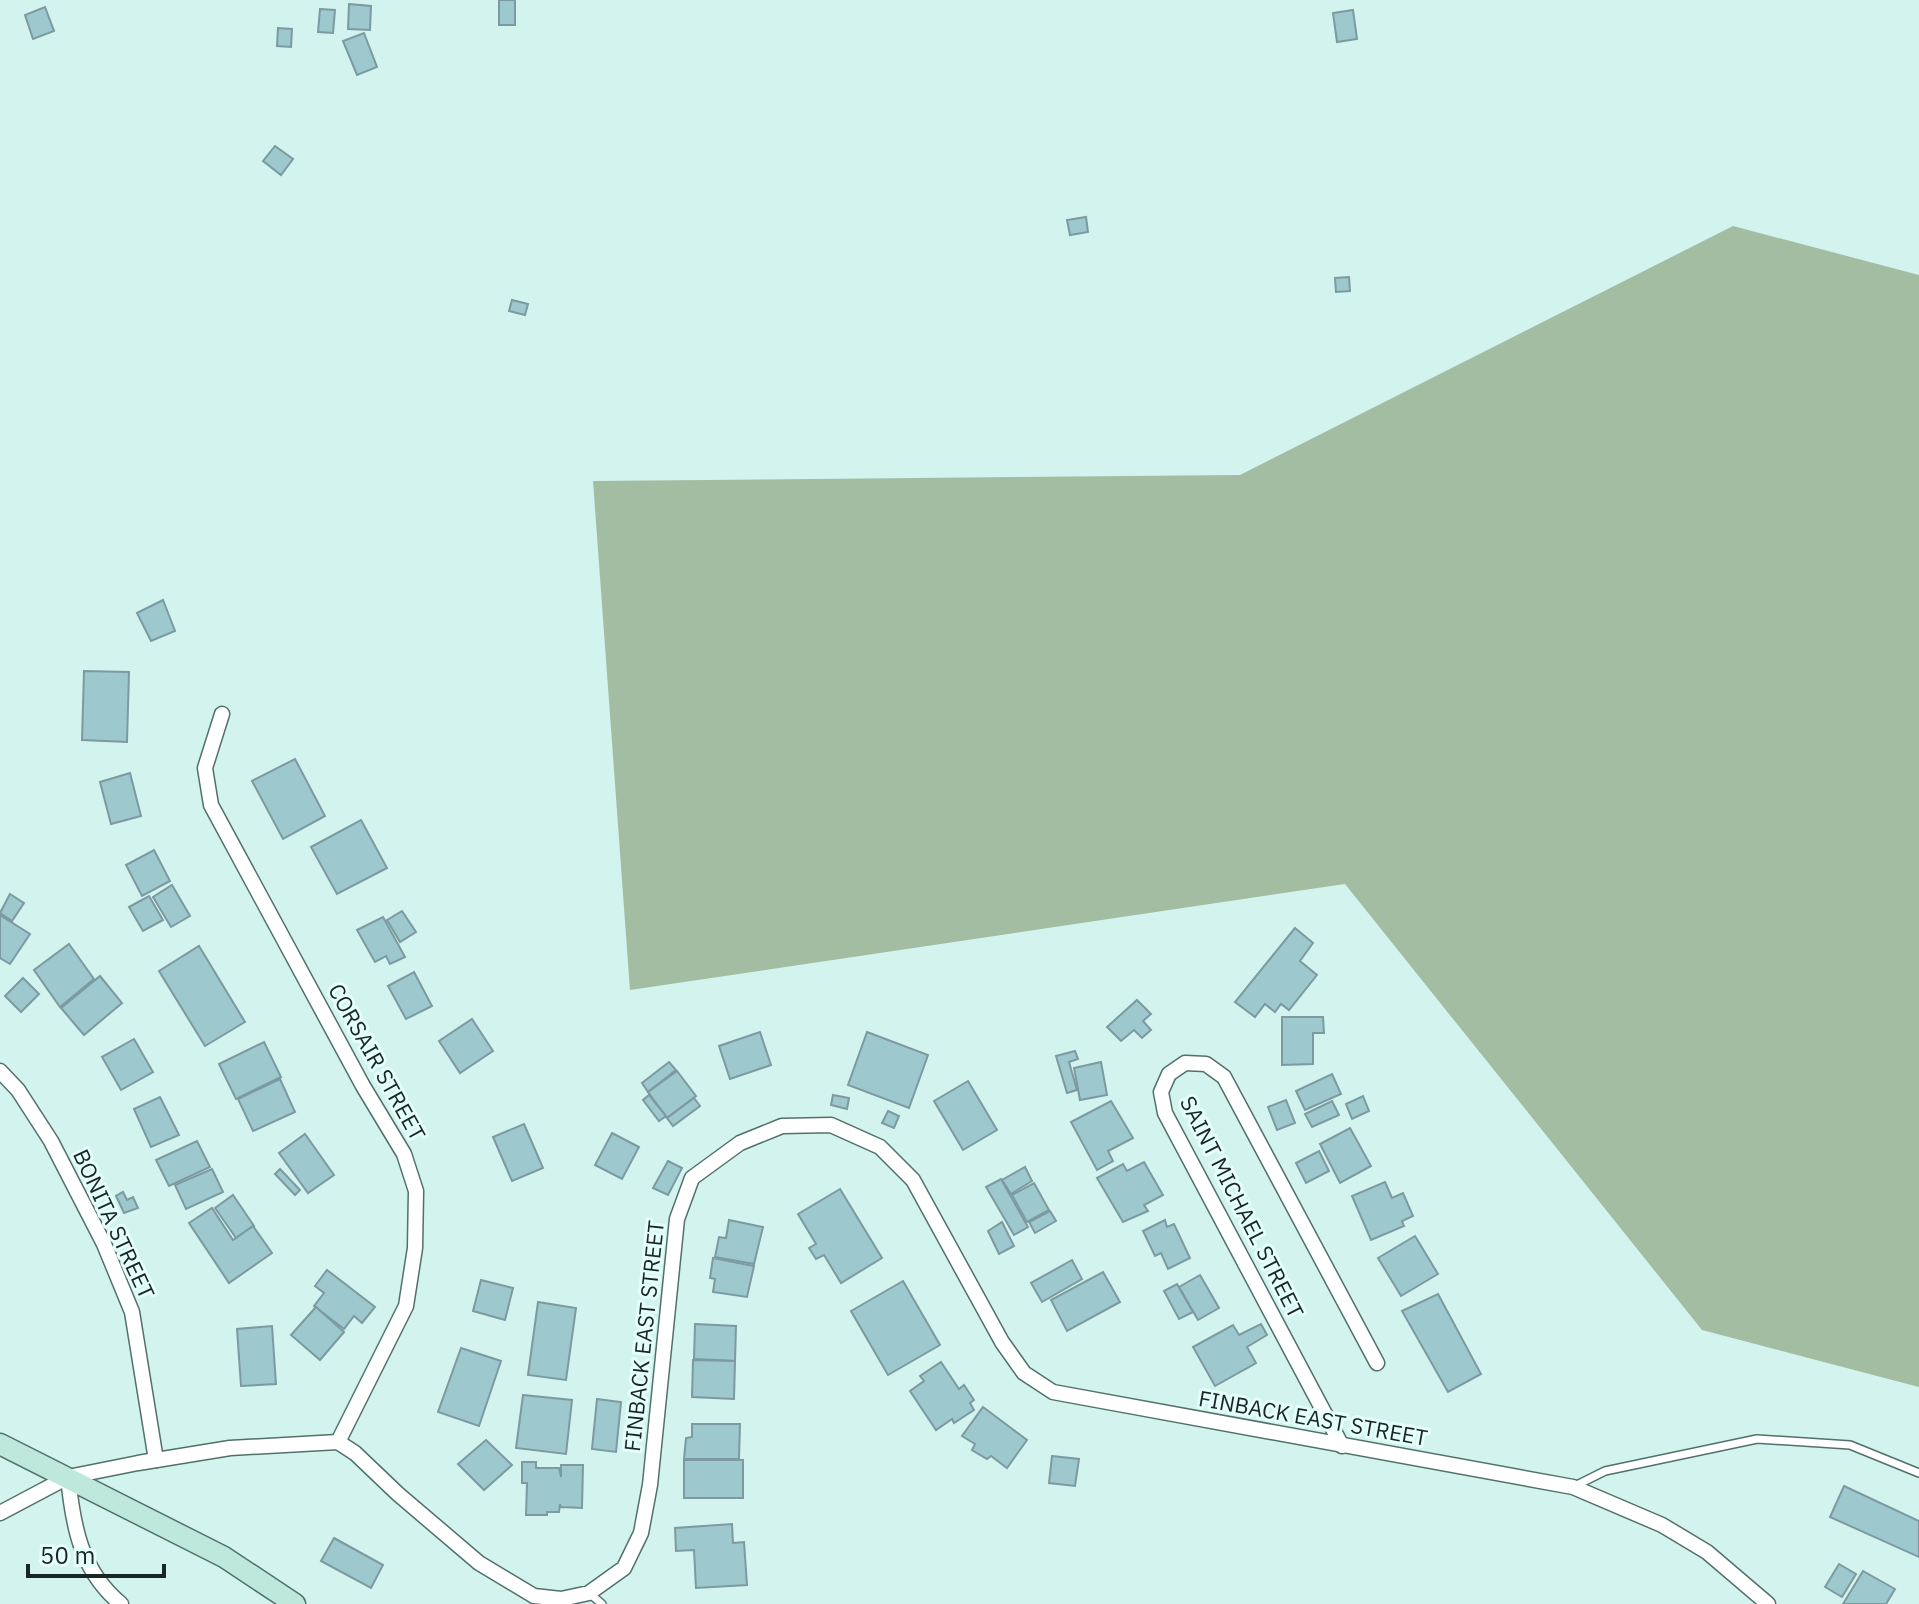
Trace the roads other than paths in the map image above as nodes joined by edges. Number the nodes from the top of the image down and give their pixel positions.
1 (222, 714) dead end
2 (0, 1071) edge
3 (1377, 1363) dead end
4 (338, 1442) junction
5 (0, 1444) edge
6 (1342, 1446) junction
7 (156, 1460) junction
8 (1919, 1473) edge
9 (68, 1477) junction
10 (1573, 1487) junction
11 (0, 1513) edge
12 (589, 1593) junction
13 (121, 1604) edge
14 (295, 1604) edge
15 (602, 1604) edge
16 (1768, 1604) edge

1 - 4 street, CORSAIR STREET
2 - 7 street, BONITA STREET
3 - 6 street, SAINT MICHAEL STREET
4 - 7 street
4 - 12 street, FINBACK EAST STREET
5 - 9 street
6 - 10 street, FINBACK EAST STREET
6 - 12 street, FINBACK EAST STREET
7 - 9 street
8 - 10 lane
9 - 11 street
9 - 13 street
9 - 14 street
10 - 16 street, FINBACK EAST STREET
12 - 15 lane

